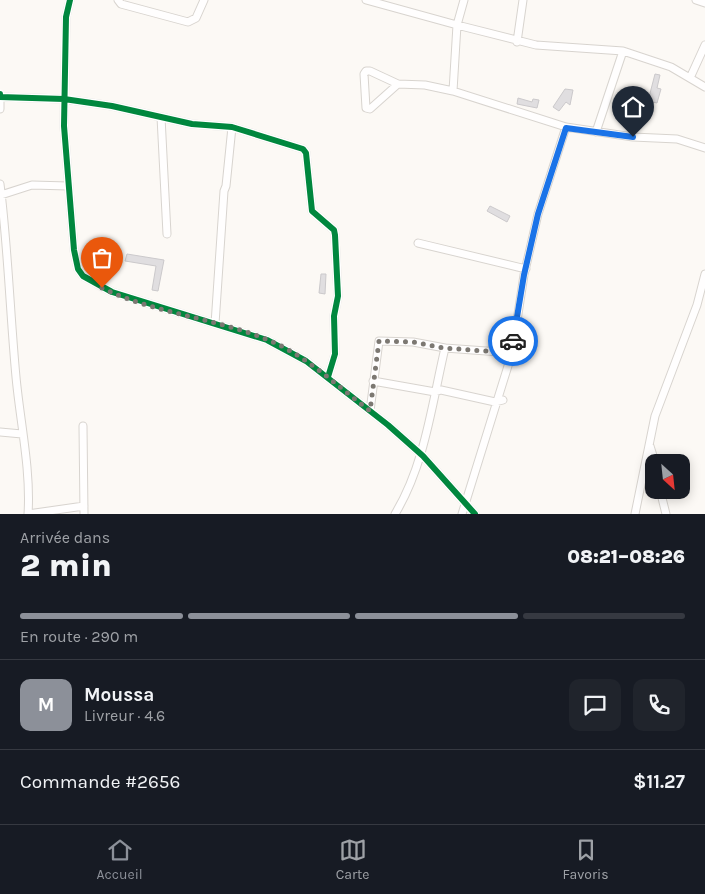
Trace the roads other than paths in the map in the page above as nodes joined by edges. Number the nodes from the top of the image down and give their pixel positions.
1 (70, 0) edge
2 (118, 0) edge
3 (204, 0) edge
4 (366, 0) edge
5 (464, 0) edge
6 (523, 0) edge
7 (696, 0) edge
8 (705, 3) edge
9 (457, 26) junction
10 (518, 42) junction
11 (705, 45) edge
12 (623, 51) junction
13 (690, 78) junction
14 (398, 84) junction
15 (705, 87) edge
16 (453, 91) junction
17 (0, 96) edge
18 (64, 99) junction
19 (0, 109) edge
20 (161, 118) junction
21 (232, 127) junction
22 (566, 128) junction
23 (596, 132) junction
24 (705, 148) edge
25 (0, 184) edge
26 (68, 186) junction
27 (2, 195) junction
28 (1, 207) edge
29 (167, 234) dead end
30 (418, 243) dead end
31 (526, 269) junction
32 (705, 274) edge
33 (215, 324) junction
34 (444, 348) junction
35 (512, 353) junction
36 (328, 377) junction
37 (373, 382) junction
38 (435, 392) junction
39 (503, 400) dead end
40 (495, 402) junction
41 (370, 411) junction
42 (83, 426) dead end
43 (0, 432) edge
44 (22, 434) junction
45 (650, 445) junction
46 (420, 454) junction
47 (653, 454) edge
48 (662, 499) edge
49 (464, 502) junction
50 (84, 510) edge
51 (28, 514) edge
52 (395, 514) edge
53 (462, 514) edge
54 (476, 514) edge
55 (634, 514) edge
56 (666, 514) edge

1 - 18 street
2 - 3 street
4 - 9 street
5 - 9 street
6 - 10 street
7 - 8 street
9 - 10 street
9 - 16 street
10 - 12 street
11 - 13 street
12 - 13 street
12 - 23 street
13 - 15 street
14 - 14 street
14 - 16 street
16 - 22 street
17 - 18 street
17 - 19 street
18 - 20 street
18 - 26 street
20 - 21 street
20 - 29 street
21 - 33 street
21 - 36 street
22 - 23 street
22 - 31 street
23 - 24 street
25 - 27 street
26 - 27 street
26 - 33 street
27 - 28 street
28 - 44 street
30 - 31 street
31 - 35 street
32 - 45 street
33 - 36 street
34 - 35 street
34 - 37 street
34 - 38 street
35 - 40 street
36 - 41 street
37 - 38 street
37 - 41 street
38 - 40 street
38 - 46 street
39 - 40 street
40 - 49 street
41 - 46 street
42 - 50 street
43 - 44 street
44 - 51 street
45 - 47 street
45 - 55 street
46 - 49 street
46 - 52 street
48 - 56 street
49 - 53 street
49 - 54 street
50 - 51 street

